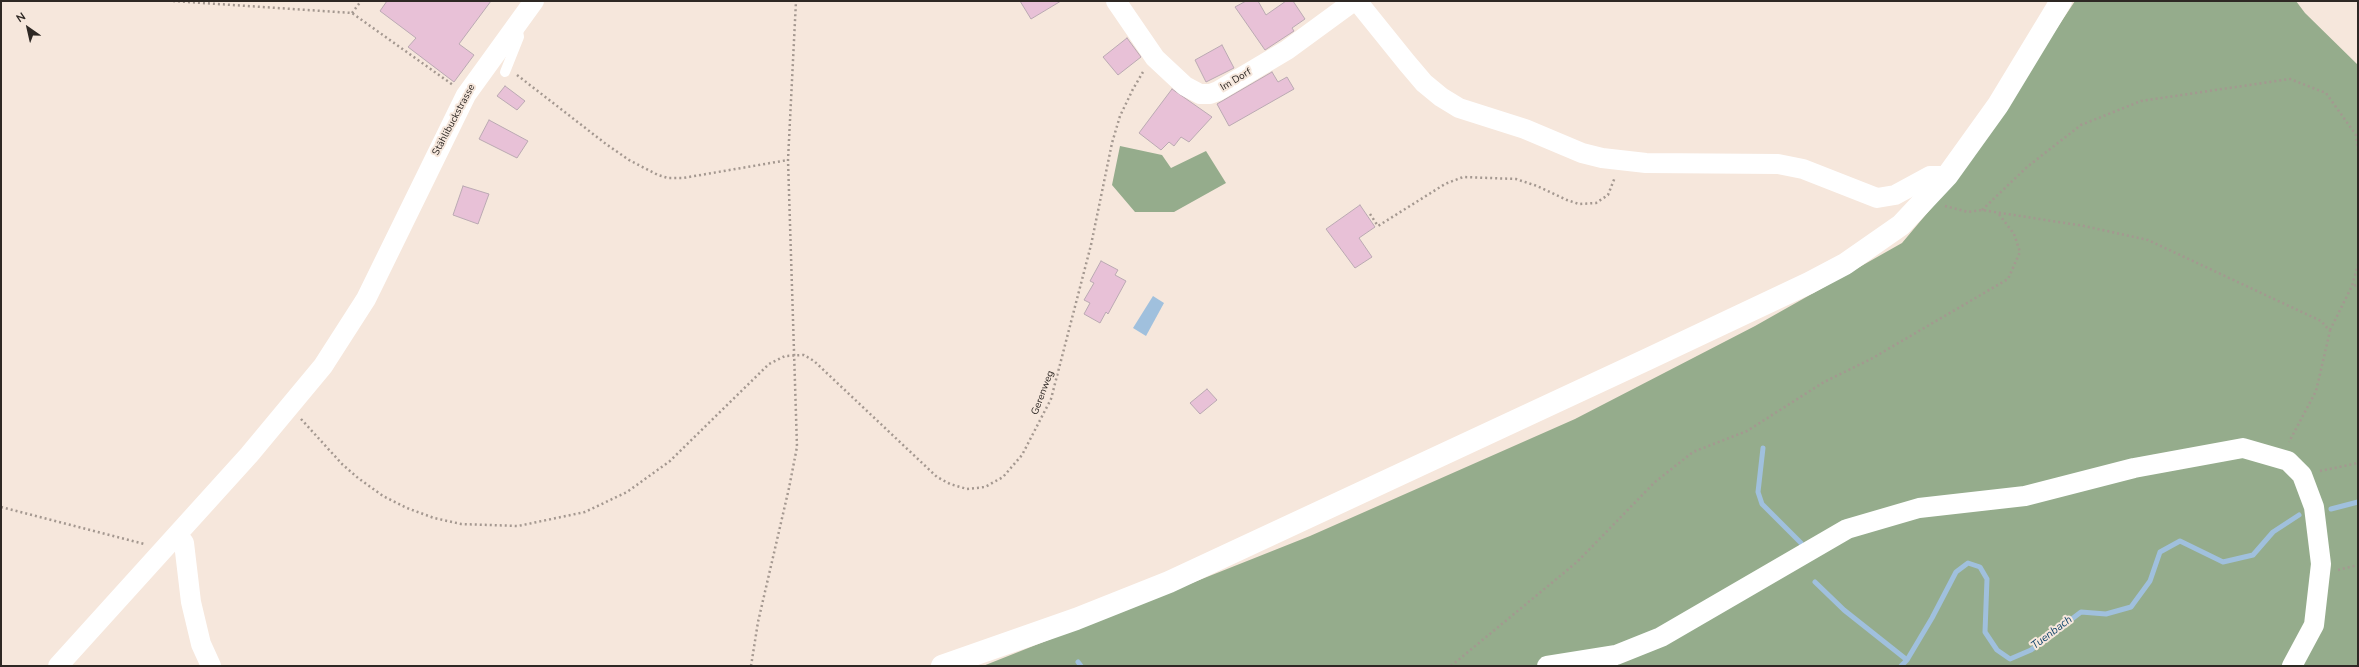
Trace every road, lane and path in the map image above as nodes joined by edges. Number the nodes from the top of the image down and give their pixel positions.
1 (173, 1) edge
2 (360, 1) edge
3 (534, 1) edge
4 (796, 1) edge
5 (1116, 1) edge
6 (1354, 1) edge
7 (1357, 1) edge
8 (2061, 1) edge
9 (352, 13) junction
10 (517, 22) junction
11 (1155, 58) junction
12 (506, 70) joint
13 (466, 95) junction
14 (2358, 151) edge
15 (788, 160) junction
16 (1617, 161) junction
17 (1947, 176) junction
18 (1929, 197) junction
19 (1982, 210) junction
20 (1998, 213) junction
21 (1370, 214) dead end
22 (2358, 264) edge
23 (2358, 285) edge
24 (2352, 286) junction
25 (2330, 331) junction
26 (793, 354) junction
27 (290, 407) junction
28 (2280, 458) junction
29 (2358, 463) edge
30 (2302, 475) junction
31 (1, 507) edge
32 (178, 535) junction
33 (164, 550) junction
34 (58, 666) edge
35 (211, 666) edge
36 (751, 666) edge
37 (942, 666) edge
38 (1451, 666) edge
39 (1547, 666) edge
40 (2292, 666) edge

1 - 9 path
2 - 9 path
3 - 10 street, Stählibuckstrasse
4 - 15 path
5 - 11 street, Im Dorf
6 - 11 street, Im Dorf
7 - 16 street
8 - 17 street
9 - 13 path
10 - 12 lane
10 - 13 street, Stählibuckstrasse
11 - 26 path, Gerenweg
12 - 15 path
13 - 27 street, Stählibuckstrasse
14 - 19 path
15 - 26 path
16 - 17 street
16 - 21 path
17 - 18 street
18 - 19 path
18 - 37 street
19 - 20 path
20 - 25 path
20 - 38 path
22 - 24 path
23 - 24 path
24 - 25 path
25 - 28 path
26 - 27 path
26 - 36 path
27 - 32 street, Stählibuckstrasse
28 - 30 street
28 - 39 street
29 - 30 path
30 - 40 street
31 - 33 path
32 - 33 street, Stählibuckstrasse
32 - 35 street
33 - 34 street, Stählibuckstrasse

